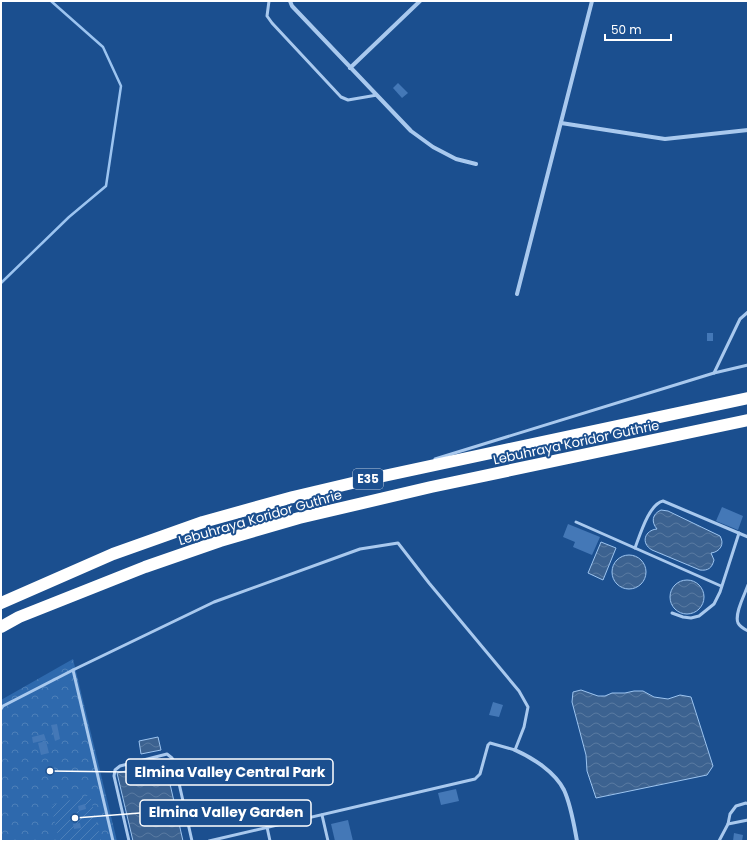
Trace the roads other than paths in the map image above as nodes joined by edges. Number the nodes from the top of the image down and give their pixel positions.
1 (269, 1) edge
2 (290, 1) edge
3 (420, 1) edge
4 (592, 1) edge
5 (350, 68) junction
6 (377, 95) junction
7 (561, 123) junction
8 (748, 130) edge
9 (476, 164) dead end
10 (517, 294) dead end
11 (748, 312) edge
12 (748, 365) edge
13 (714, 373) junction
14 (748, 398) edge
15 (748, 420) edge
16 (433, 460) dead end
17 (418, 464) dead end
18 (365, 480) junction
19 (576, 522) dead end
20 (739, 533) junction
21 (748, 537) edge
22 (635, 548) junction
23 (748, 585) edge
24 (721, 586) junction
25 (1, 603) edge
26 (672, 613) dead end
27 (1, 627) edge
28 (748, 631) edge
29 (73, 670) junction
30 (1, 709) edge
31 (515, 750) junction
32 (748, 804) edge
33 (322, 815) junction
34 (748, 820) edge
35 (728, 824) junction
36 (267, 828) junction
37 (113, 841) edge
38 (129, 841) edge
39 (192, 841) edge
40 (209, 841) edge
41 (270, 841) edge
42 (328, 841) edge
43 (578, 841) edge
44 (719, 841) edge

1 - 6 lane
2 - 5 street
3 - 5 street
4 - 7 street
5 - 6 street
6 - 9 street
7 - 8 street
7 - 10 street
11 - 13 lane
12 - 13 lane
13 - 16 lane
14 - 18 highway, Lebuhraya Koridor Guthrie / E35
15 - 27 highway, Lebuhraya Koridor Guthrie / E35
17 - 18 lane
18 - 25 highway, Lebuhraya Koridor Guthrie / E35
19 - 22 lane
20 - 21 lane
20 - 22 lane
20 - 24 lane
22 - 24 lane
23 - 28 lane
24 - 26 lane
29 - 30 lane
29 - 31 lane
29 - 37 lane
31 - 33 lane
31 - 43 street
32 - 35 lane
33 - 36 lane
33 - 42 lane
34 - 35 lane
35 - 44 lane
36 - 40 lane
36 - 41 lane
38 - 39 lane

